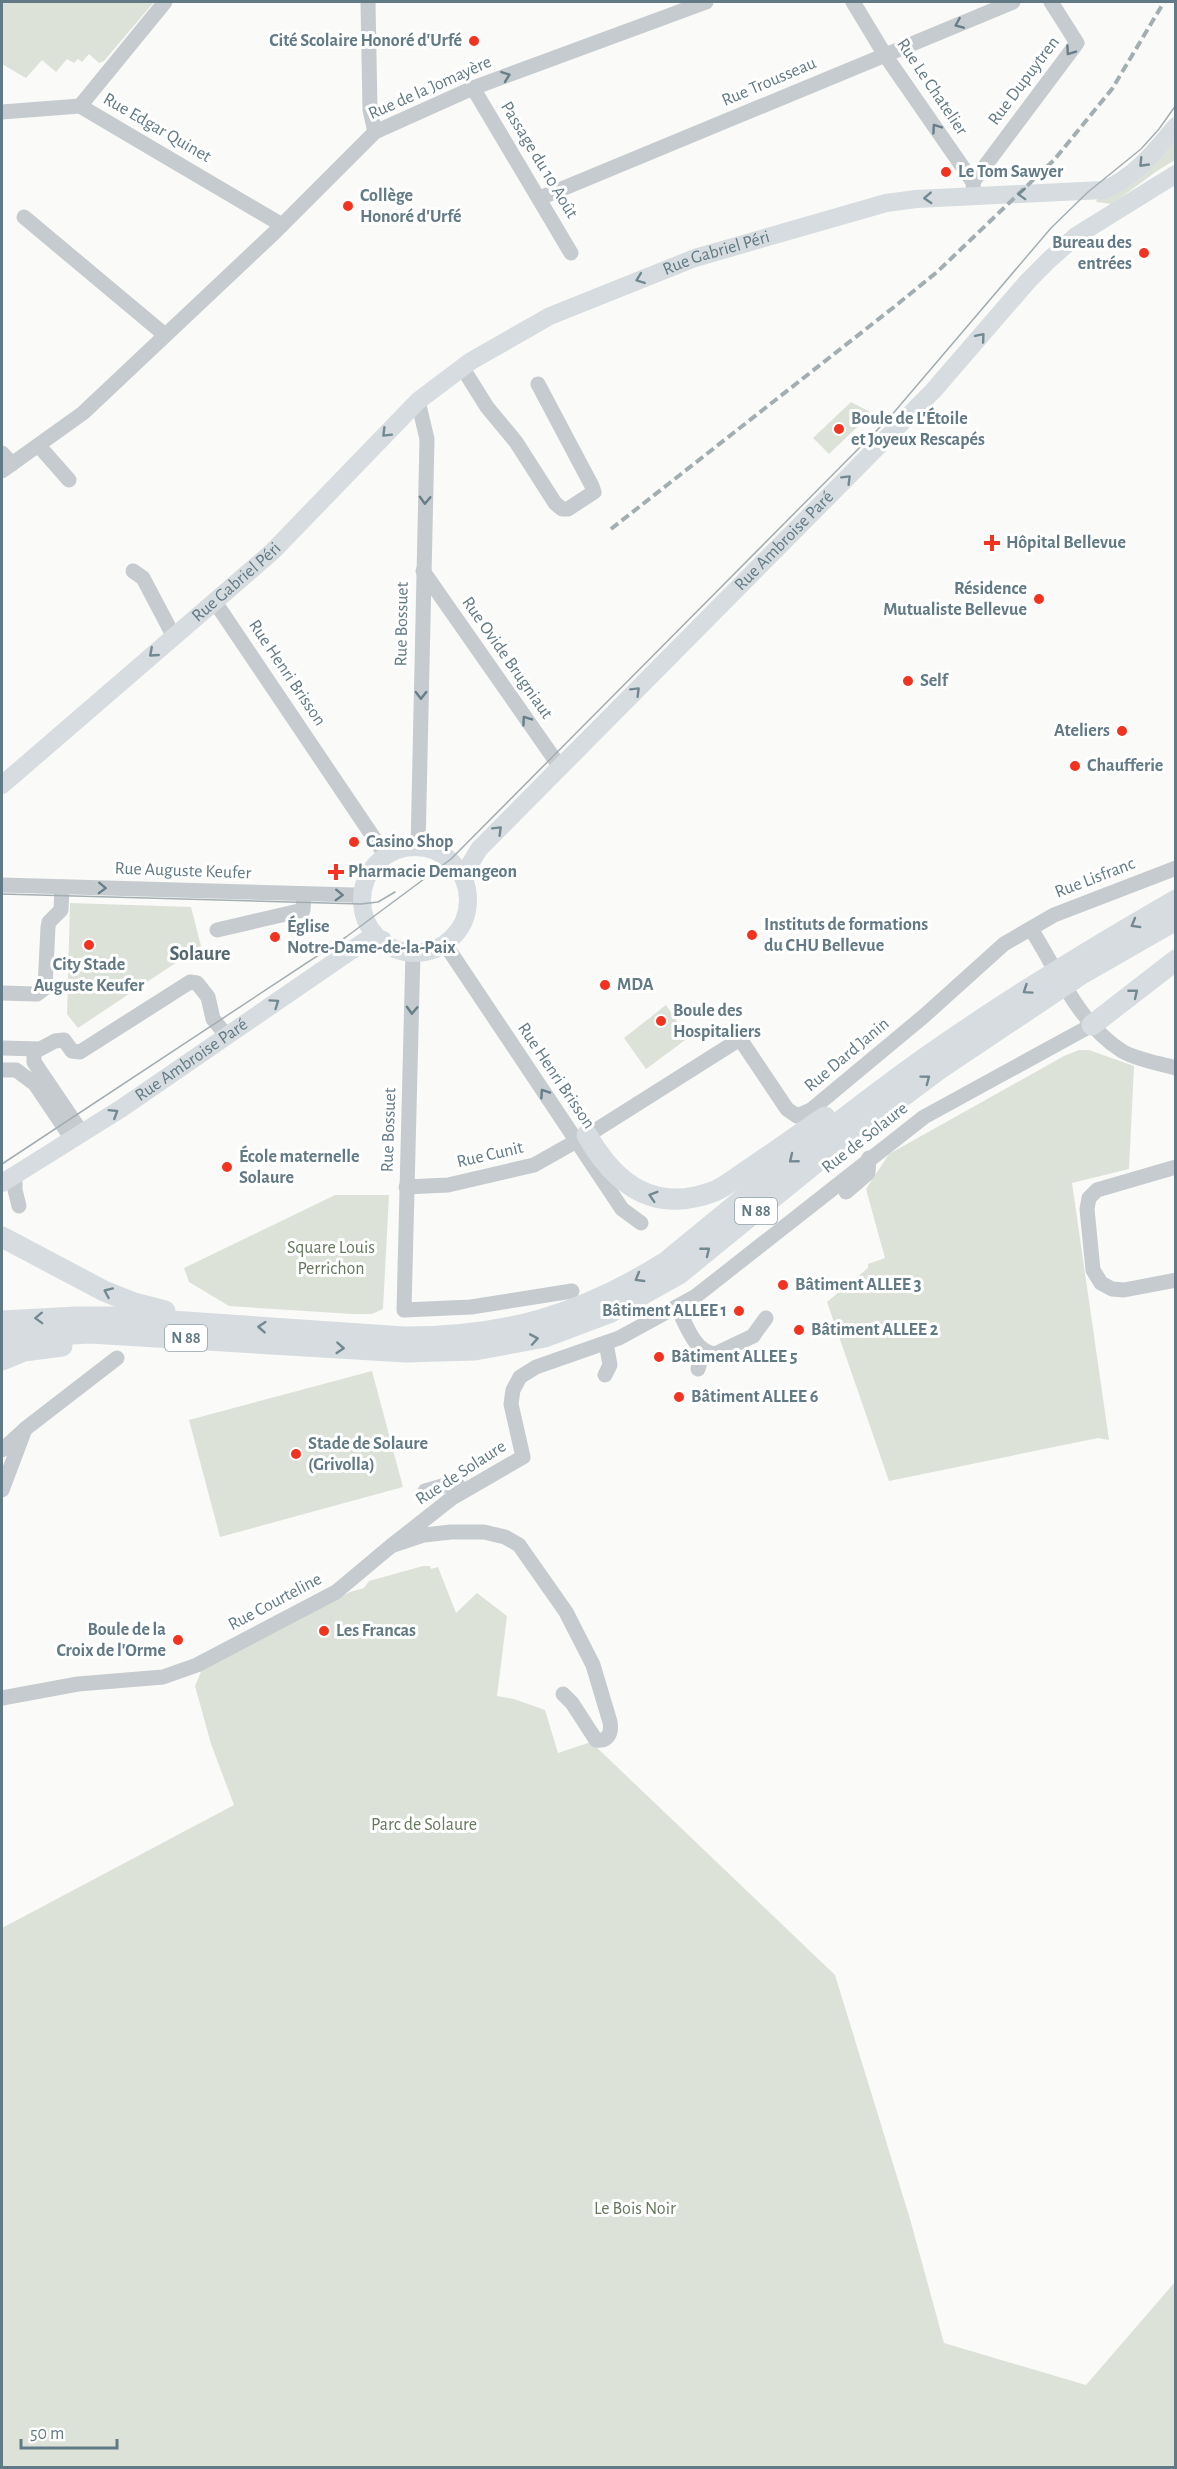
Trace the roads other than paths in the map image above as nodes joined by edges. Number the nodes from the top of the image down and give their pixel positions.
1 (165, 2) edge
2 (368, 2) edge
3 (706, 2) edge
4 (853, 2) edge
5 (1013, 2) edge
6 (1051, 2) edge
7 (885, 55) junction
8 (473, 88) junction
9 (80, 106) junction
10 (2, 112) edge
11 (1175, 126) edge
12 (375, 132) junction
13 (1176, 174) edge
14 (978, 191) junction
15 (540, 198) junction
16 (24, 217) dead end
17 (282, 225) junction
18 (571, 253) dead end
19 (165, 335) junction
20 (462, 367) junction
21 (538, 384) dead end
22 (418, 401) junction
23 (39, 446) junction
24 (5, 463) edge
25 (69, 480) dead end
26 (132, 571) dead end
27 (423, 571) junction
28 (215, 602) junction
29 (173, 635) junction
30 (560, 767) junction
31 (2, 785) edge
32 (418, 848) junction
33 (386, 856) junction
34 (1176, 868) edge
35 (463, 876) junction
36 (2, 885) edge
37 (62, 887) junction
38 (304, 894) junction
39 (1176, 900) edge
40 (361, 901) junction
41 (1176, 920) edge
42 (1031, 929) junction
43 (217, 930) dead end
44 (383, 940) junction
45 (445, 944) junction
46 (413, 951) junction
47 (1176, 960) edge
48 (2, 993) edge
49 (1092, 1025) junction
50 (227, 1036) junction
51 (2, 1048) edge
52 (34, 1050) junction
53 (923, 1059) junction
54 (1176, 1068) edge
55 (2, 1070) edge
56 (77, 1136) junction
57 (582, 1138) junction
58 (869, 1158) junction
59 (1176, 1167) edge
60 (8, 1178) edge
61 (406, 1187) junction
62 (853, 1190) dead end
63 (2, 1198) edge
64 (641, 1223) dead end
65 (2, 1237) edge
66 (1176, 1280) edge
67 (572, 1291) dead end
68 (677, 1307) junction
69 (2, 1321) edge
70 (181, 1321) junction
71 (764, 1326) dead end
72 (90, 1334) junction
73 (2, 1338) edge
74 (606, 1343) junction
75 (698, 1343) junction
76 (117, 1358) dead end
77 (2, 1360) edge
78 (698, 1369) dead end
79 (604, 1370) dead end
80 (26, 1429) junction
81 (2, 1450) edge
82 (2, 1490) edge
83 (425, 1491) dead end
84 (462, 1492) junction
85 (391, 1546) junction
86 (563, 1694) dead end
87 (2, 1698) edge

1 - 9 street
2 - 12 street
8 -> 3 street, Rue de la Jomayère
4 - 7 street, Rue Le Chatelier
5 -> 7 street, Rue Trousseau
6 -> 14 street, Rue Dupuytren
14 -> 7 street, Rue Le Chatelier
7 - 15 street, Rue Trousseau
8 - 12 street, Rue de la Jomayère
8 - 15 street, Passage du 10 Août
9 - 10 street, Rue Edgar Quinet
9 - 17 street, Rue Edgar Quinet
11 -> 14 main road, Rue Gabriel Péri
12 - 17 street, Rue de la Jomayère
30 -> 13 main road, Rue Ambroise Paré
14 -> 20 main road, Rue Gabriel Péri
15 - 18 street, Passage du 10 Août
16 - 19 street
17 - 19 street, Rue de la Jomayère
19 - 23 street, Rue de la Jomayère
20 - 21 street
20 - 22 main road, Rue Gabriel Péri
22 -> 27 street, Rue Bossuet
22 -> 28 main road, Rue Gabriel Péri
23 - 24 street, Rue de la Jomayère
23 - 25 street
26 - 29 street
30 -> 27 street, Rue Ovide Brugniaut
27 -> 32 street, Rue Bossuet
28 - 29 main road, Rue Gabriel Péri
28 - 33 street, Rue Henri Brisson
29 -> 31 main road, Rue Gabriel Péri
35 -> 30 main road, Rue Ambroise Paré
32 - 33 main road
32 - 35 main road
33 - 40 main road
34 - 42 street, Rue Lisfranc
35 - 45 main road
36 - 37 street, Rue Auguste Keufer
37 -> 38 street, Rue Auguste Keufer
37 - 48 street
38 -> 40 street, Rue Auguste Keufer
38 - 43 street
39 -> 53 highway, N 88
40 - 44 main road
72 -> 41 highway, N 88
42 - 49 street
42 - 57 street, Rue Dard Janin
44 - 46 main road
50 -> 44 main road, Rue Ambroise Paré
45 - 46 main road
57 -> 45 street, Rue Henri Brisson
46 -> 61 street, Rue Bossuet
49 -> 47 highway
49 - 54 street
49 - 58 street, Rue de Solaure
50 - 52 street
56 -> 50 main road, Rue Ambroise Paré
51 - 52 street
52 - 56 street
53 -> 57 highway, N 88
53 -> 70 highway, N 88
55 - 56 street
56 - 60 main road, Rue Ambroise Paré
57 - 61 street, Rue Cunit
57 - 64 street, Rue Henri Brisson
58 - 62 street
58 - 68 street, Rue de Solaure
59 - 66 street
60 - 63 street
61 - 67 street, Rue Bossuet
70 -> 65 highway
68 - 74 street, Rue de Solaure
68 - 75 street
70 -> 69 highway, N 88
71 - 75 street
72 - 73 highway, N 88
72 - 77 highway
74 - 79 street
74 - 84 street, Rue de Solaure
75 - 78 street
76 - 80 street
80 - 81 street
80 - 82 street
83 - 84 street
84 - 85 street, Rue de Solaure
85 - 86 street, Rue Courteline
85 - 87 street, Rue Courteline

